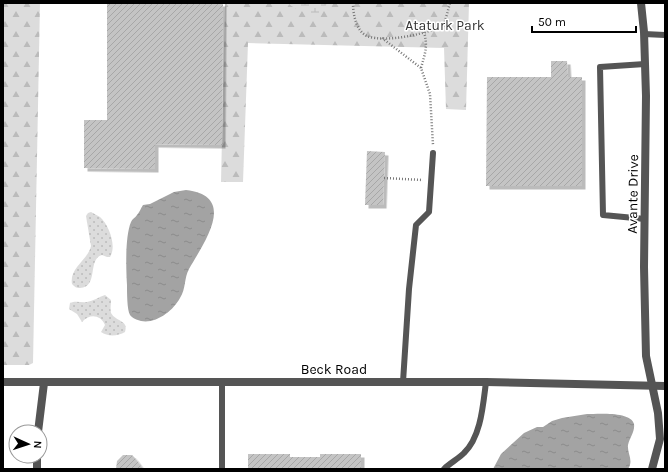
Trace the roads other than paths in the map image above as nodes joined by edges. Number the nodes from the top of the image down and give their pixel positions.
1 (641, 3) edge
2 (644, 34) junction
3 (665, 35) edge
4 (645, 64) junction
5 (433, 153) road end
6 (645, 219) junction
7 (3, 382) edge
8 (222, 382) junction
9 (403, 382) junction
10 (486, 382) junction
11 (44, 383) junction
12 (652, 386) junction
13 (665, 386) edge
14 (39, 424) edge
15 (222, 469) edge
16 (444, 469) edge
17 (652, 469) edge

1 - 2 street, Avante Drive
2 - 3 lane
2 - 4 street, Avante Drive
4 - 6 street, Avante Drive
4 - 6 lane
5 - 9 lane
6 - 12 street, Avante Drive
7 - 11 street, Beck Road
8 - 9 street, Beck Road
8 - 11 street, Beck Road
8 - 15 lane
9 - 10 street, Beck Road
10 - 12 street, Beck Road
10 - 16 lane
11 - 14 street
12 - 13 street, Beck Road
12 - 17 street, Avante Drive

